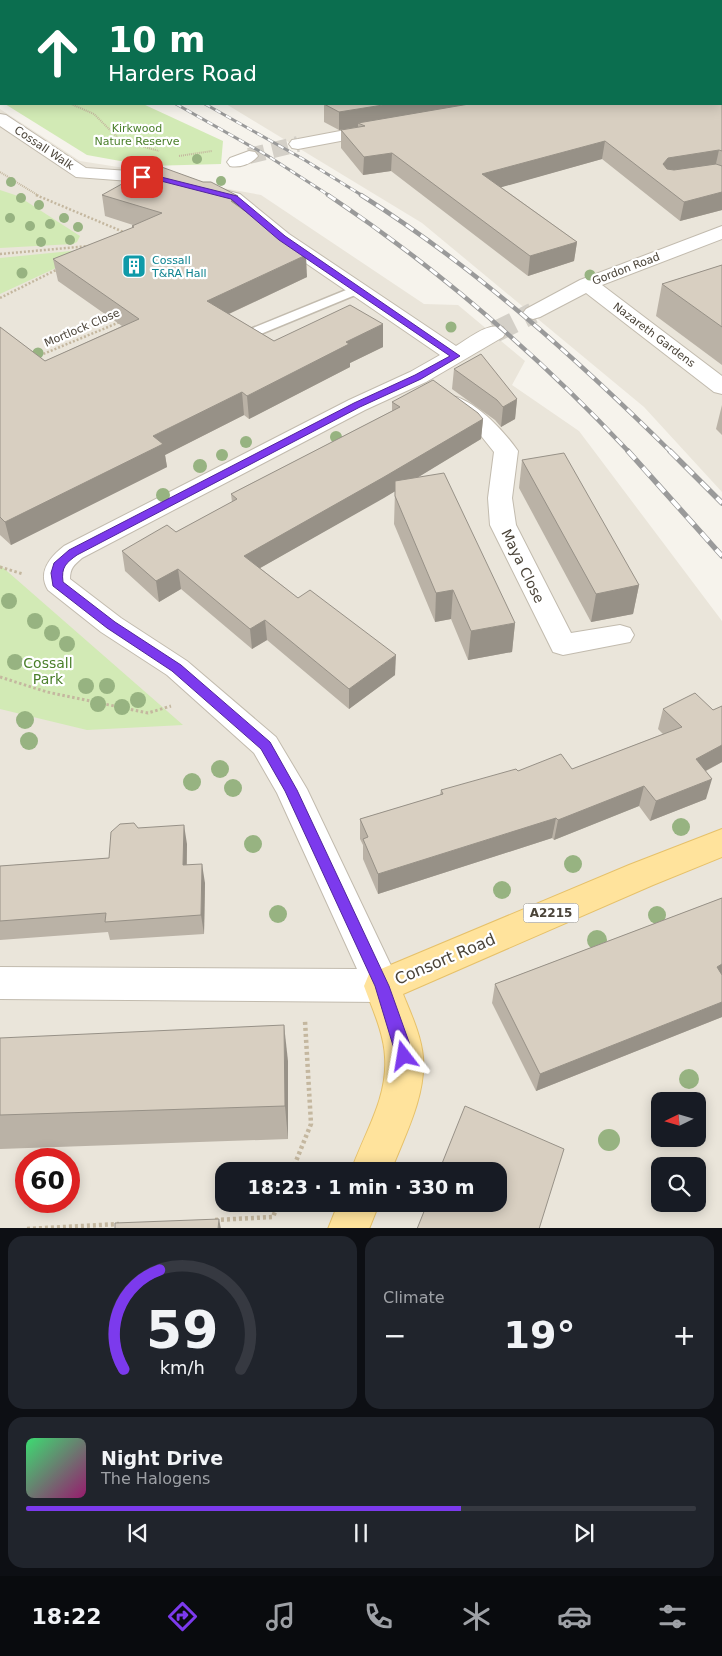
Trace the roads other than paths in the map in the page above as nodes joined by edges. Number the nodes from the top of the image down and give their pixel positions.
1 (0, 118) edge
2 (395, 126) edge
3 (298, 144) tunnel mouth
4 (722, 232) edge
5 (587, 284) junction
6 (356, 290) junction
7 (533, 313) tunnel mouth
8 (495, 332) tunnel mouth
9 (247, 335) edge
10 (456, 356) junction
11 (418, 377) junction
12 (722, 387) edge
13 (620, 635) dead end
14 (722, 843) edge
15 (0, 983) edge
16 (382, 986) junction
17 (374, 1162) edge
18 (355, 1212) edge
19 (348, 1228) edge

1 - 6 street, Cossall Walk
2 - 3 street
4 - 5 street, Gordon Road
5 - 7 street, Gordon Road
5 - 12 street, Nazareth Gardens
6 - 9 lane
6 - 10 street, Cossall Walk
8 - 10 street
10 - 11 street
11 - 13 street, Maya Close
11 - 16 street
14 - 16 main road, Consort Road / A2215
15 - 16 street, Consort Road
16 - 17 main road
18 - 19 main road

